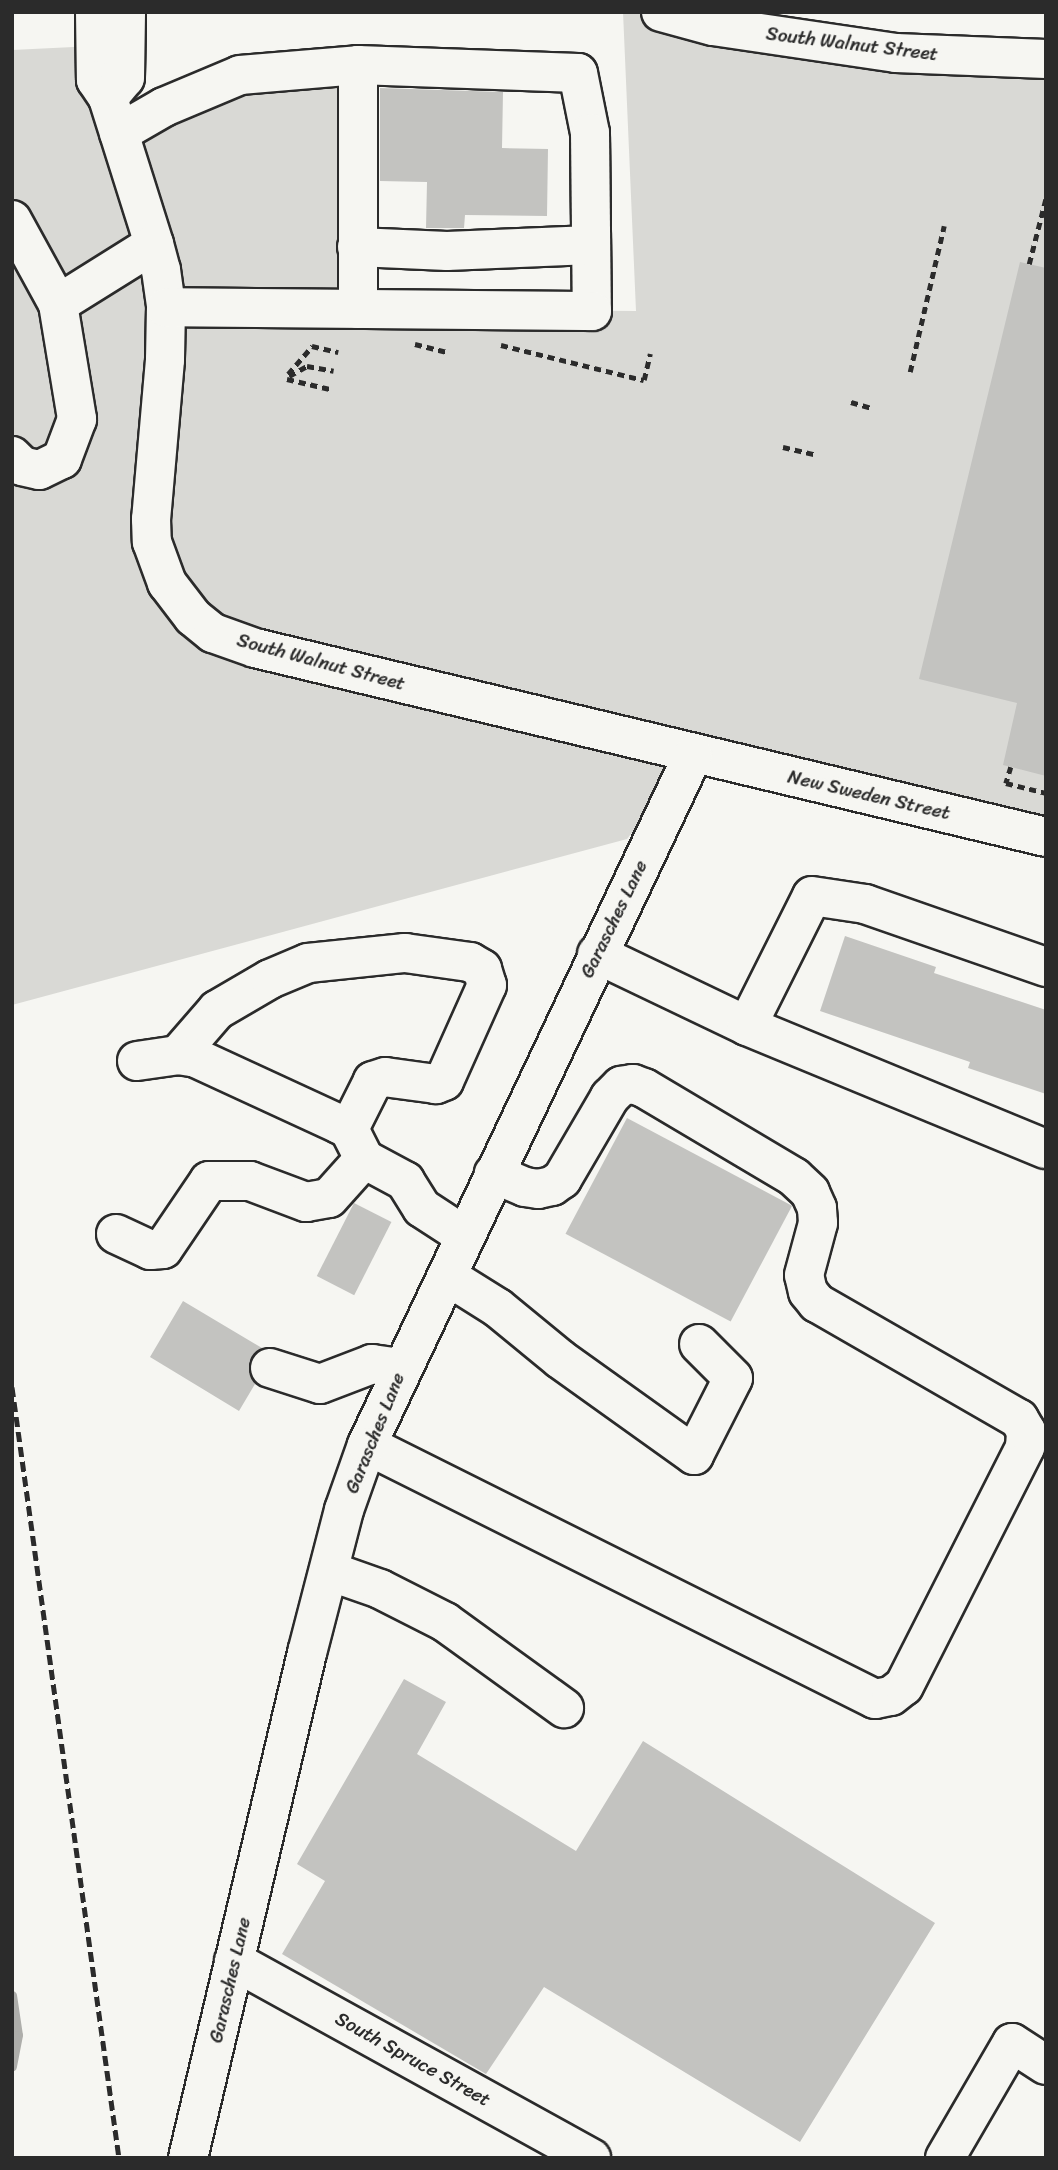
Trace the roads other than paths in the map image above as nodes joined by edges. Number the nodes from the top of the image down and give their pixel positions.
1 (95, 12) edge
2 (126, 12) edge
3 (661, 12) edge
4 (1046, 59) edge
5 (358, 65) junction
6 (114, 116) junction
7 (12, 220) edge
8 (154, 244) junction
9 (591, 244) junction
10 (357, 247) junction
11 (58, 304) junction
12 (166, 307) junction
13 (358, 309) junction
14 (12, 456) edge
15 (693, 755) junction
16 (1046, 837) edge
17 (597, 954) junction
18 (1046, 967) edge
19 (747, 1026) junction
20 (178, 1055) junction
21 (137, 1061) dead end
22 (356, 1144) junction
23 (1046, 1149) edge
24 (494, 1174) junction
25 (116, 1234) dead end
26 (465, 1236) junction
27 (446, 1276) junction
28 (699, 1344) dead end
29 (270, 1368) dead end
30 (401, 1368) junction
31 (367, 1445) junction
32 (329, 1571) junction
33 (564, 1708) dead end
34 (234, 1961) junction
35 (1046, 2065) edge
36 (188, 2158) edge
37 (591, 2158) edge
38 (945, 2158) edge

1 - 6 street, South Walnut Street
2 - 6 street
3 - 4 street, South Walnut Street
5 - 6 street
5 - 9 street
5 - 10 street
6 - 8 street, South Walnut Street
7 - 11 street
8 - 11 street
8 - 12 street, South Walnut Street
9 - 10 street
9 - 13 street
10 - 13 street
11 - 14 street
12 - 13 street
12 - 15 street, South Walnut Street
15 - 16 street, New Sweden Street
15 - 17 street, Garasches Lane
17 - 19 street
17 - 24 street, Garasches Lane
18 - 19 street
19 - 23 street
20 - 21 street
20 - 22 street
20 - 22 street
22 - 25 street
22 - 26 street
24 - 26 street, Garasches Lane
24 - 31 street
26 - 27 street, Garasches Lane
27 - 28 street
27 - 30 street, Garasches Lane
29 - 30 street
30 - 31 street, Garasches Lane
31 - 32 street, Garasches Lane
32 - 33 street
32 - 34 street, Garasches Lane
34 - 36 street, Garasches Lane
34 - 37 street, South Spruce Street
35 - 38 street

